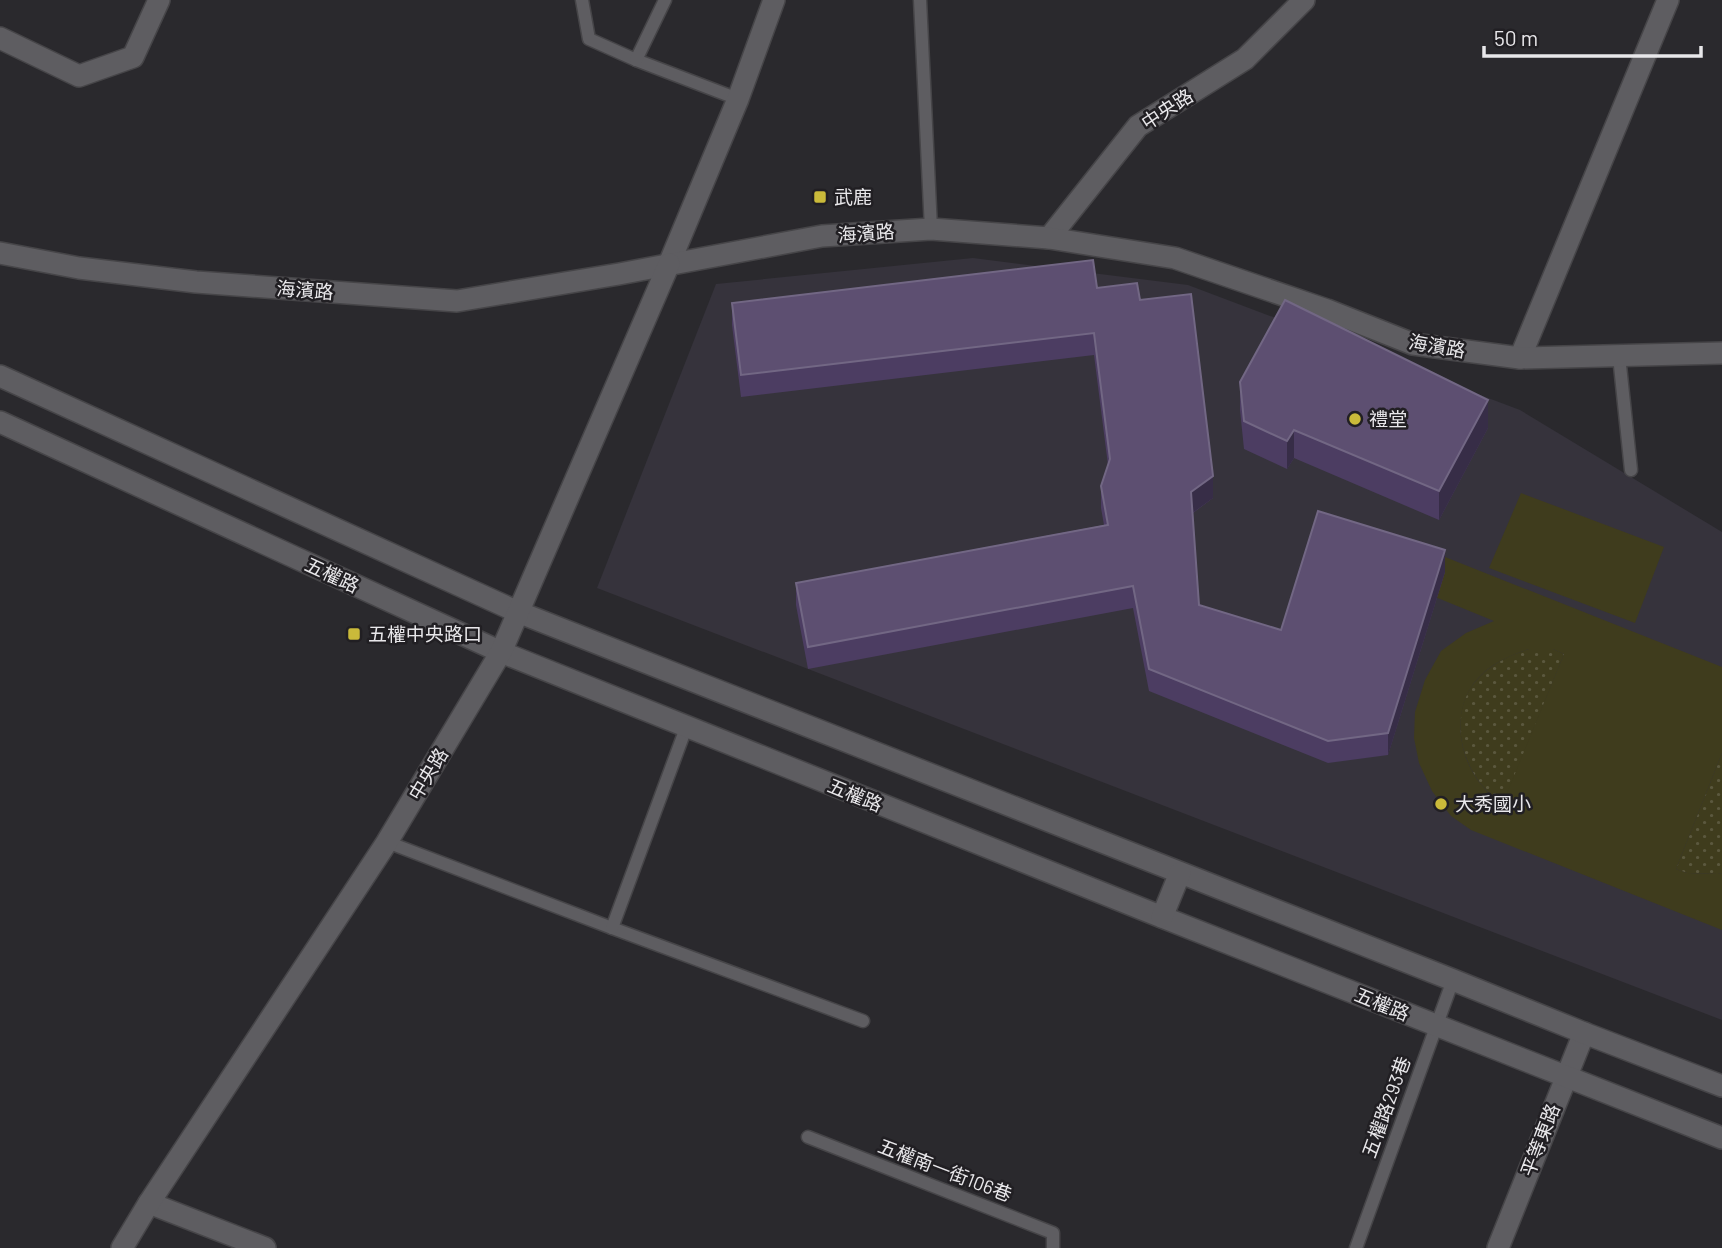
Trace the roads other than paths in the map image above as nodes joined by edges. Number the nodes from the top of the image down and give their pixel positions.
1 (159, 0) edge
2 (582, 0) edge
3 (666, 0) edge
4 (774, 0) edge
5 (920, 0) edge
6 (1304, 0) edge
7 (1668, 0) edge
8 (0, 38) edge
9 (636, 60) junction
10 (738, 99) junction
11 (931, 229) junction
12 (1049, 238) junction
13 (0, 253) edge
14 (669, 264) junction
15 (1722, 353) edge
16 (1619, 356) junction
17 (1520, 358) junction
18 (0, 376) edge
19 (0, 422) edge
20 (1630, 470) dead end
21 (518, 612) junction
22 (501, 652) junction
23 (686, 728) junction
24 (387, 842) junction
25 (1180, 873) junction
26 (1162, 918) junction
27 (612, 928) junction
28 (1453, 980) junction
29 (863, 1021) dead end
30 (1437, 1026) junction
31 (1584, 1033) junction
32 (1565, 1077) junction
33 (1722, 1086) edge
34 (808, 1137) dead end
35 (1722, 1138) edge
36 (149, 1203) junction
37 (122, 1248) edge
38 (265, 1248) edge
39 (1053, 1248) edge
40 (1356, 1248) edge
41 (1498, 1248) edge

1 - 8 street
2 - 9 lane
3 - 9 lane
4 - 10 street, 中央路
5 - 11 lane
6 - 12 street, 中央路
7 - 17 street
9 - 10 lane
10 - 14 street, 中央路
11 - 12 street, 海濱路
11 - 14 street, 海濱路
12 - 17 street, 海濱路
13 - 14 street, 海濱路
14 - 21 street, 中央路
15 - 16 street, 海濱路
16 - 17 street, 海濱路
16 - 20 lane
18 - 21 street
19 - 22 street, 五權路
21 - 22 street, 中央路
21 - 25 street
22 - 23 street, 五權路
22 - 24 street, 中央路
23 - 26 street, 五權路
23 - 27 lane
24 - 27 lane
24 - 36 street, 中央路
25 - 26 street
25 - 28 street
26 - 30 street, 五權路
27 - 29 lane
28 - 30 lane, 五權路293巷
28 - 31 street
30 - 32 street, 五權路
30 - 40 lane, 五權路293巷
31 - 32 street, 平等東路
31 - 33 street
32 - 35 street, 五權路
32 - 41 street, 平等東路
34 - 39 lane, 五權南一街106巷
36 - 37 street, 中央路
36 - 38 street

